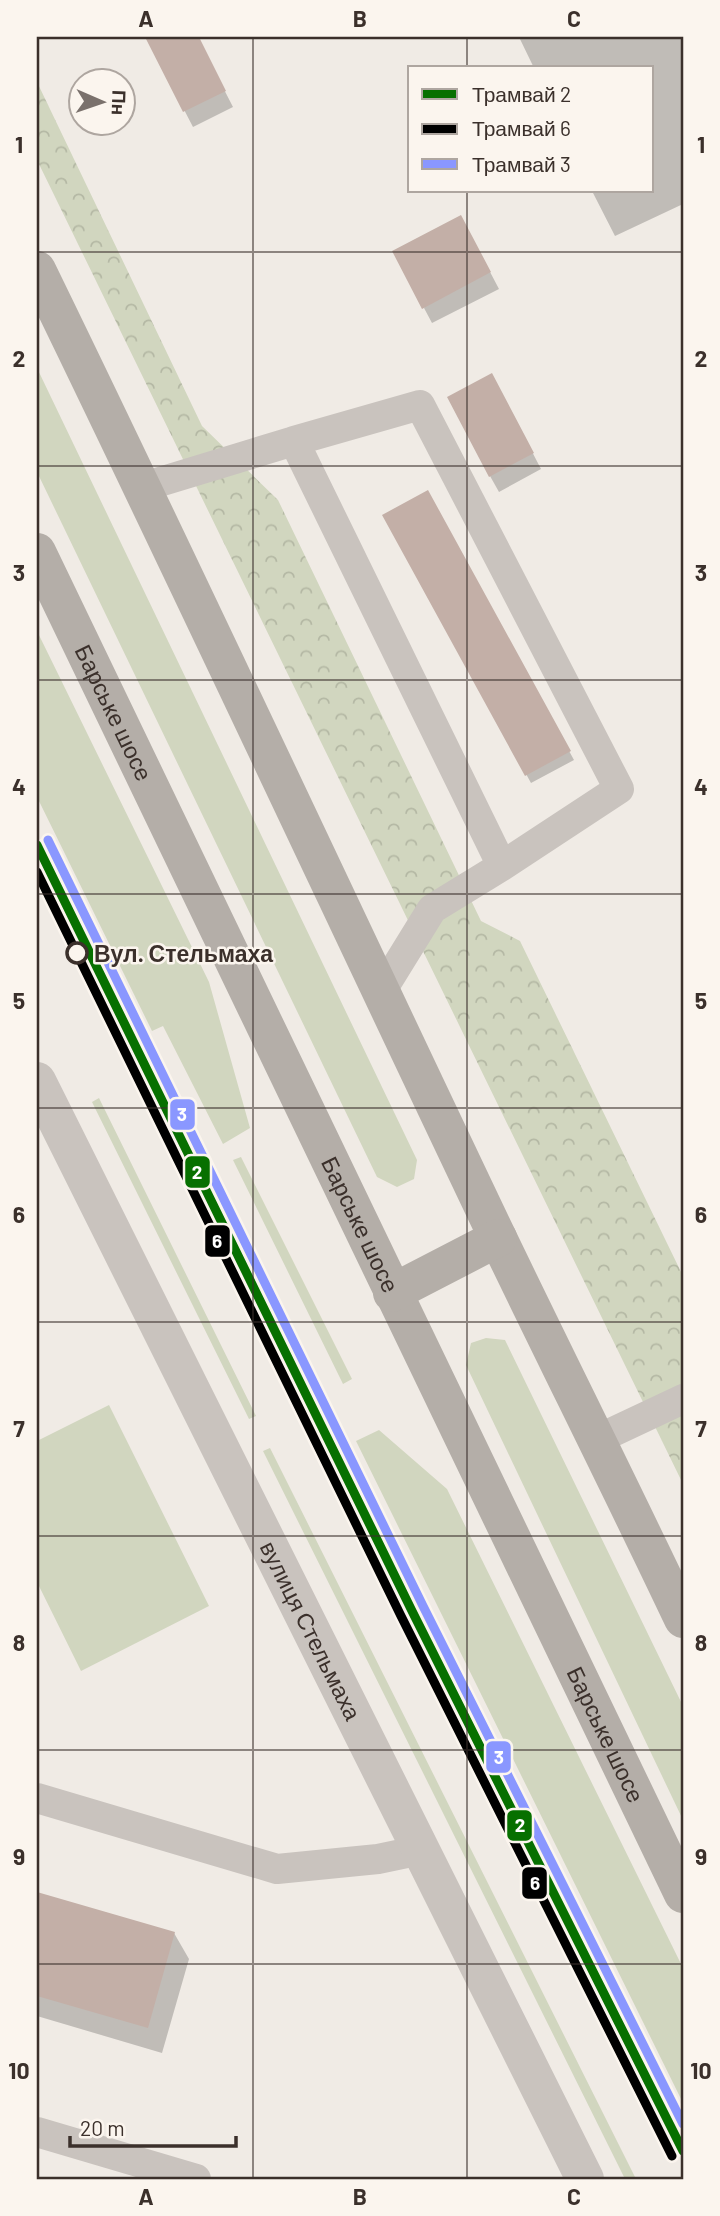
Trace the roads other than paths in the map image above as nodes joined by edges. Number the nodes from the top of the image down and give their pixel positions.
1 (37, 270) edge
2 (294, 440) junction
3 (143, 487) junction
4 (37, 552) edge
5 (502, 866) junction
6 (382, 990) junction
7 (37, 1082) edge
8 (498, 1238) junction
9 (392, 1293) junction
10 (683, 1398) edge
11 (598, 1439) junction
12 (683, 1619) edge
13 (37, 1798) edge
14 (421, 1850) junction
15 (683, 1894) edge
16 (37, 2132) edge
17 (159, 2174) edge
18 (196, 2179) edge
19 (585, 2179) edge

1 - 3 highway
2 - 3 lane
2 - 5 lane
2 - 5 lane
3 - 6 highway
4 - 9 highway, Барське шосе
5 - 6 lane
6 - 8 highway
7 - 14 street, вулиця Стельмаха
8 - 9 highway
8 - 11 highway
9 - 15 highway, Барське шосе
10 - 11 lane
11 - 12 highway
13 - 14 lane
14 - 19 street, вулиця Стельмаха
16 - 17 lane
17 - 18 lane

